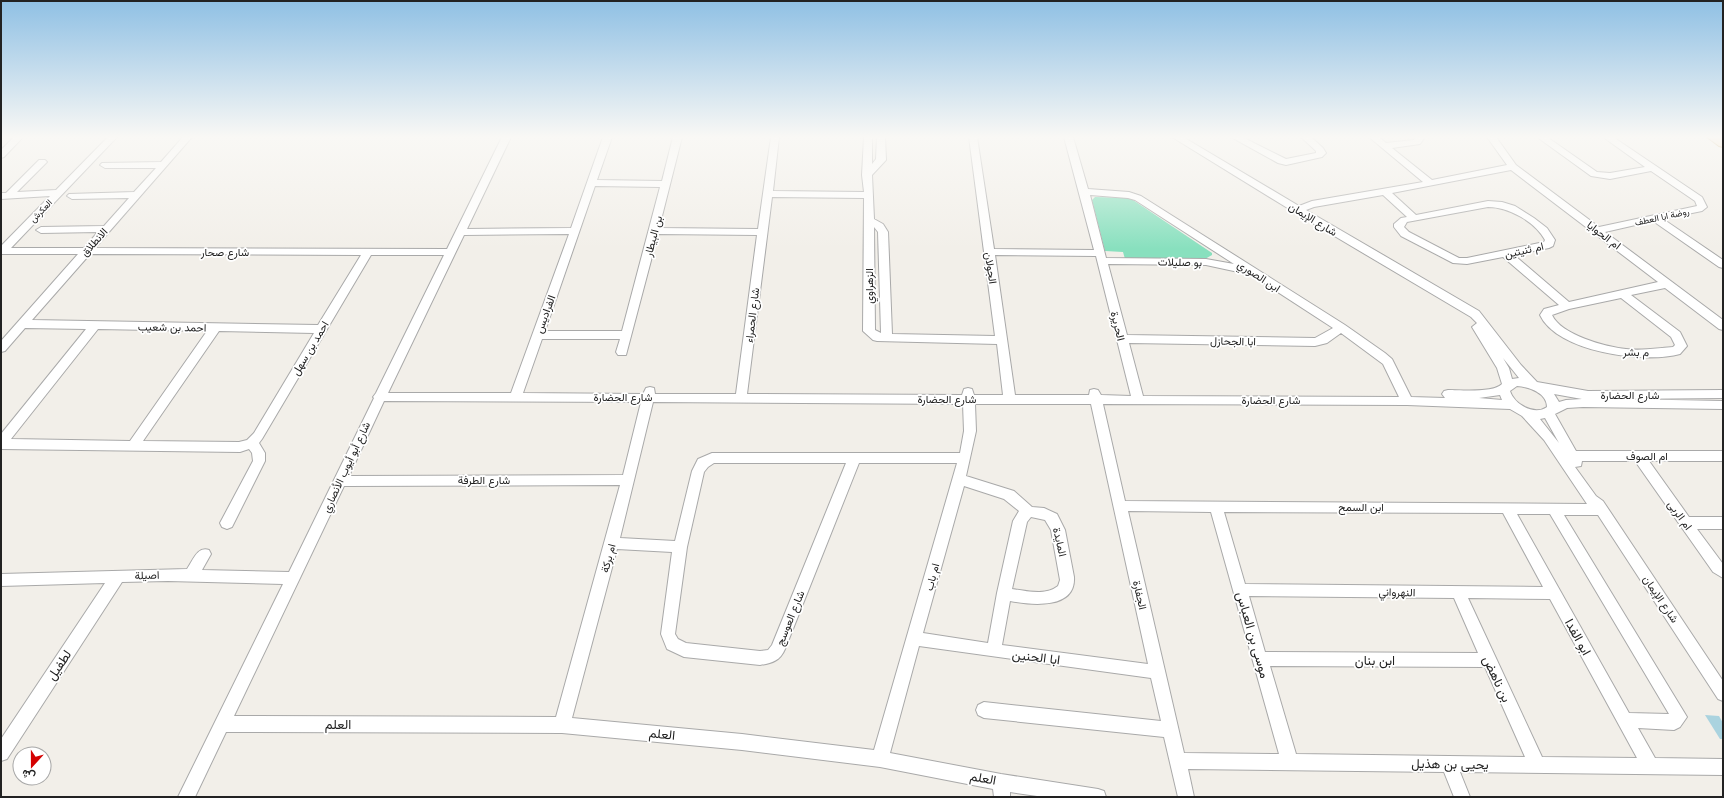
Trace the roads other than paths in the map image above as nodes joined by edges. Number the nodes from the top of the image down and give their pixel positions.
1 (28, 174) edge
2 (76, 174) edge
3 (155, 174) edge
4 (489, 174) edge
5 (595, 174) edge
6 (668, 174) edge
7 (770, 174) edge
8 (978, 174) edge
9 (1079, 174) edge
10 (1238, 174) edge
11 (1419, 174) edge
12 (1472, 174) edge
13 (1523, 174) edge
14 (1596, 174) edge
15 (1619, 174) edge
16 (1662, 174) edge
17 (867, 175) edge
18 (1429, 182) junction
19 (592, 183) junction
20 (666, 184) junction
21 (1084, 192) junction
22 (1385, 192) junction
23 (58, 193) junction
24 (137, 194) junction
25 (768, 194) junction
26 (5, 195) edge
27 (869, 195) junction
28 (72, 196) dead end
29 (1297, 210) junction
30 (1414, 218) junction
31 (1655, 218) junction
32 (869, 220) junction
33 (106, 229) junction
34 (41, 230) dead end
35 (575, 230) junction
36 (1598, 230) junction
37 (654, 231) junction
38 (460, 232) junction
39 (762, 232) junction
40 (2, 251) edge
41 (86, 252) junction
42 (450, 252) junction
43 (989, 252) junction
44 (367, 253) junction
45 (1506, 254) junction
46 (1101, 257) junction
47 (1722, 264) edge
48 (1258, 274) junction
49 (1668, 284) junction
50 (1624, 295) junction
51 (1450, 300) junction
52 (1567, 306) junction
53 (1720, 321) edge
54 (23, 324) junction
55 (95, 326) junction
56 (216, 327) junction
57 (1341, 328) junction
58 (321, 329) junction
59 (538, 335) junction
60 (626, 335) junction
61 (887, 337) junction
62 (1001, 340) junction
63 (1122, 340) junction
64 (1, 348) edge
65 (622, 352) dead end
66 (1536, 386) junction
67 (1506, 388) junction
68 (381, 393) junction
69 (517, 393) junction
70 (649, 394) junction
71 (741, 394) junction
72 (1723, 394) edge
73 (968, 396) junction
74 (1009, 396) junction
75 (1095, 396) junction
76 (1136, 396) junction
77 (1406, 398) junction
78 (1723, 405) edge
79 (1520, 408) junction
80 (1551, 411) junction
81 (251, 443) junction
82 (1, 444) edge
83 (133, 446) junction
84 (1572, 456) junction
85 (1638, 456) junction
86 (1723, 456) edge
87 (964, 458) junction
88 (854, 459) junction
89 (959, 479) junction
90 (628, 480) junction
91 (340, 481) junction
92 (1120, 506) junction
93 (1216, 507) junction
94 (1507, 508) junction
95 (1599, 508) junction
96 (1554, 509) junction
97 (1029, 512) junction
98 (227, 523) dead end
99 (1686, 523) junction
100 (1723, 523) edge
101 (612, 544) junction
102 (680, 547) junction
103 (204, 554) dead end
104 (1723, 572) edge
105 (118, 576) junction
106 (191, 576) junction
107 (293, 578) junction
108 (1, 580) edge
109 (1240, 590) junction
110 (1458, 592) junction
111 (1004, 593) junction
112 (1554, 593) junction
113 (915, 639) junction
114 (994, 651) junction
115 (1260, 659) junction
116 (1489, 660) junction
117 (1157, 672) junction
118 (1716, 672) edge
119 (1723, 694) edge
120 (984, 710) dead end
121 (1624, 720) junction
122 (222, 724) junction
123 (562, 725) junction
124 (1170, 730) junction
125 (3, 747) edge
126 (880, 759) junction
127 (1177, 761) junction
128 (1290, 762) junction
129 (1449, 764) junction
130 (1537, 765) junction
131 (1650, 766) junction
132 (1723, 767) edge
133 (1002, 789) edge
134 (1063, 794) edge
135 (186, 797) edge
136 (1098, 797) edge
137 (1186, 797) edge
138 (1462, 797) edge

1 - 26 street
2 - 23 street, العكرش
3 - 24 street, الانطلاق
4 - 38 street, شارع أبو أيوب الأنصاري
5 - 19 street, الفراديس
6 - 20 street, بن البيطار
7 - 25 street, شارع الحمراء
8 - 43 street, الجولان
9 - 21 street, الحريرة
10 - 29 street, شارع الإيمان
11 - 18 street
12 - 18 street
13 - 36 street, ام الحوايا
14 - 15 street
16 - 31 street, روضة ابا العطف
17 - 27 street, الزهراوي
18 - 22 street
19 - 20 street
19 - 35 street, الفراديس
20 - 37 street, بن البيطار
21 - 46 street, الحريرة
21 - 48 street, ابن الصوري
22 - 29 street
22 - 30 street
23 - 26 street
23 - 40 street, العكرش
24 - 28 street
24 - 33 street, الانطلاق
25 - 27 street
25 - 39 street, شارع الحمراء
27 - 32 street, الزهراوي
29 - 51 street, شارع الإيمان
30 - 45 street, ام ثنيتين
30 - 45 street, ام ثنيتين
31 - 36 street, روضة ابا العطف
31 - 47 street
32 - 61 street, الزهراوي
32 - 61 street, الزهراوي
33 - 34 street
33 - 41 street, الانطلاق
35 - 38 street
35 - 59 street, الفراديس
36 - 49 street, ام الحوايا
37 - 39 street
37 - 60 street, بن البيطار
38 - 42 street, شارع أبو أيوب الأنصاري
39 - 71 street, شارع الحمراء
40 - 41 street, شارع صحار
41 - 44 street, شارع صحار
41 - 54 street, الانطلاق
42 - 44 street, شارع صحار
42 - 68 street, شارع أبو أيوب الأنصاري
43 - 46 street
43 - 62 street, الجولان
44 - 58 street, احمد بن سهل
45 - 52 street
46 - 48 street, بو صليلات
46 - 63 street, الحريرة
48 - 57 street, ابن الصوري
49 - 50 street, م بشر
49 - 53 street, ام الحوايا
50 - 52 street, م بشر
50 - 52 street, م بشر
51 - 66 street, شارع الإيمان
51 - 67 street, شارع الإيمان
54 - 55 street, احمد بن شعيب
54 - 64 street, الانطلاق
55 - 56 street, احمد بن شعيب
55 - 82 street
56 - 58 street, احمد بن شعيب
56 - 83 street
57 - 63 street, ابا الجحازل
57 - 77 street, ابن الصوري
58 - 81 street, احمد بن سهل
59 - 60 street
59 - 69 street, الفراديس
60 - 65 street, بن البيطار
61 - 62 street, الزهراوي
62 - 74 street, الجولان
63 - 76 street, الحريرة
66 - 67 street, شارع الحضارة
66 - 72 street, شارع الحضارة
66 - 80 street, شارع الإيمان
67 - 77 street, شارع الحضارة
67 - 79 street, شارع الإيمان
68 - 69 street, شارع الحضارة
68 - 91 street, شارع أبو أيوب الأنصاري
69 - 70 street, شارع الحضارة
70 - 71 street, شارع الحضارة
70 - 90 street, ام بركة
71 - 73 street, شارع الحضارة
73 - 74 street, شارع الحضارة
73 - 87 street, ام باب
74 - 75 street, شارع الحضارة
75 - 76 street, شارع الحضارة
75 - 92 street, الجفارة
76 - 77 street, شارع الحضارة
77 - 79 street, شارع الحضارة
78 - 80 street, شارع الحضارة
79 - 80 street, شارع الحضارة
79 - 95 street, شارع الإيمان
80 - 84 street, شارع الإيمان
81 - 83 street
81 - 98 street
82 - 83 street
84 - 85 street, ام الصوف
84 - 95 street, شارع الإيمان
85 - 86 street, ام الصوف
85 - 99 street, ام الربى
87 - 88 street, شارع العوسج
87 - 89 street, ام باب
88 - 102 street, شارع العوسج
88 - 102 street, شارع العوسج
89 - 97 street
89 - 113 street, ام باب
90 - 91 street, شارع الطرفة
90 - 101 street, ام بركة
91 - 107 street, شارع أبو أيوب الأنصاري
92 - 93 street, ابن السمح
92 - 117 street, الجفارة
93 - 94 street, ابن السمح
93 - 109 street, موسى بن العباس
94 - 96 street, ابن السمح
94 - 112 street, ابو الفدا
95 - 96 street, ابن السمح
95 - 118 street, شارع الإيمان
96 - 121 street
97 - 111 street
97 - 111 street, المايدة
99 - 100 street
99 - 104 street, ام الربى
101 - 102 street
101 - 123 street, ام بركة
103 - 106 street
105 - 106 street, اصيلة
105 - 108 street, اصيلة
105 - 125 street, لطفيل
106 - 107 street, اصيلة
107 - 122 street, شارع أبو أيوب الأنصاري
109 - 110 street, النهرواني
109 - 115 street, موسى بن العباس
110 - 112 street, النهرواني
110 - 116 street, بن ناهض
111 - 114 street
112 - 121 street, ابو الفدا
113 - 114 street, ابا الحنين
113 - 126 street, ام باب
114 - 117 street, ابا الحنين
115 - 116 street, ابن بنان
115 - 128 street, موسى بن العباس
116 - 130 street, بن ناهض
117 - 124 street, الجفارة
118 - 119 street, شارع الإيمان
120 - 124 street
121 - 131 street, ابو الفدا
122 - 123 street, العلم
122 - 135 street, شارع أبو أيوب الأنصاري
123 - 126 street, العلم
124 - 127 street, الجفارة
126 - 133 street, العلم
127 - 128 street, يحيى بن هذيل
127 - 137 street, الجفارة
128 - 129 street, يحيى بن هذيل
129 - 130 street, يحيى بن هذيل
129 - 138 street
130 - 131 street, يحيى بن هذيل
131 - 132 street, يحيى بن هذيل
133 - 134 street, العلم
134 - 136 street, العلم

